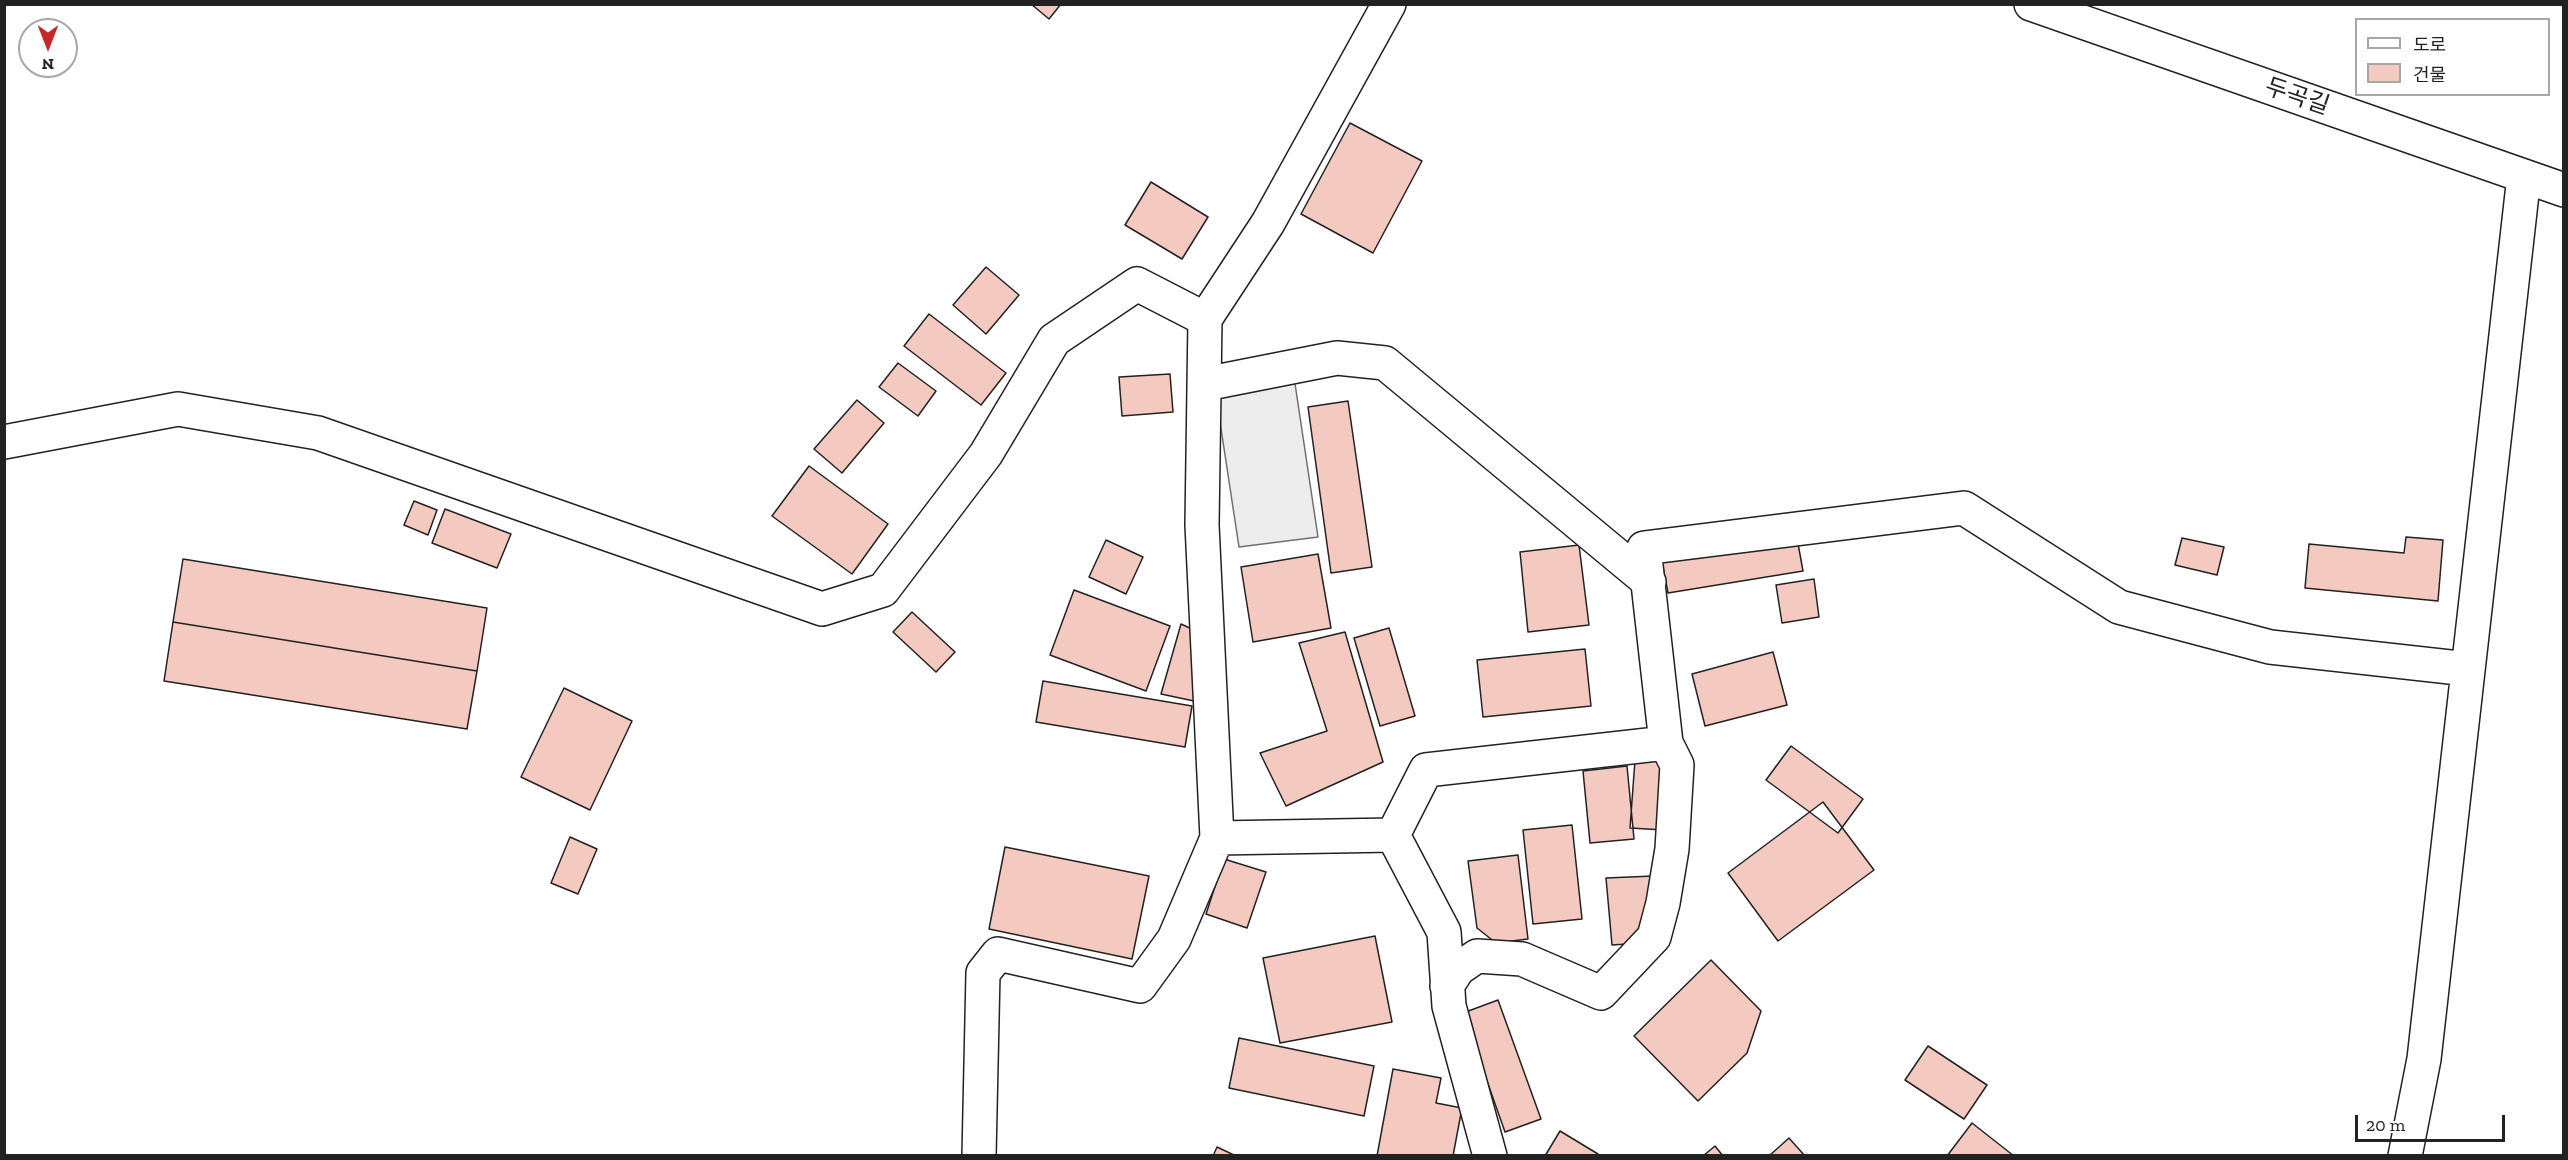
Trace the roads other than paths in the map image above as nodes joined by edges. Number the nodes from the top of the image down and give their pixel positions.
1 (1389, 4) edge
2 (2031, 4) edge
3 (2524, 176) junction
4 (2564, 190) edge
5 (1205, 319) junction
6 (1205, 384) junction
7 (4, 442) edge
8 (1648, 582) junction
9 (2468, 669) junction
10 (1666, 743) junction
11 (1394, 835) junction
12 (1217, 838) junction
13 (1447, 986) junction
14 (979, 1155) edge
15 (1490, 1155) edge
16 (2405, 1155) edge

1 - 5 street
2 - 3 street, 두곡길
3 - 4 street, 두곡길
3 - 9 street
5 - 6 street
5 - 7 street
6 - 8 street
6 - 12 street
8 - 9 street
8 - 10 street
9 - 16 street
10 - 11 street
10 - 13 street
11 - 12 street
11 - 13 street
12 - 14 street
13 - 15 street

